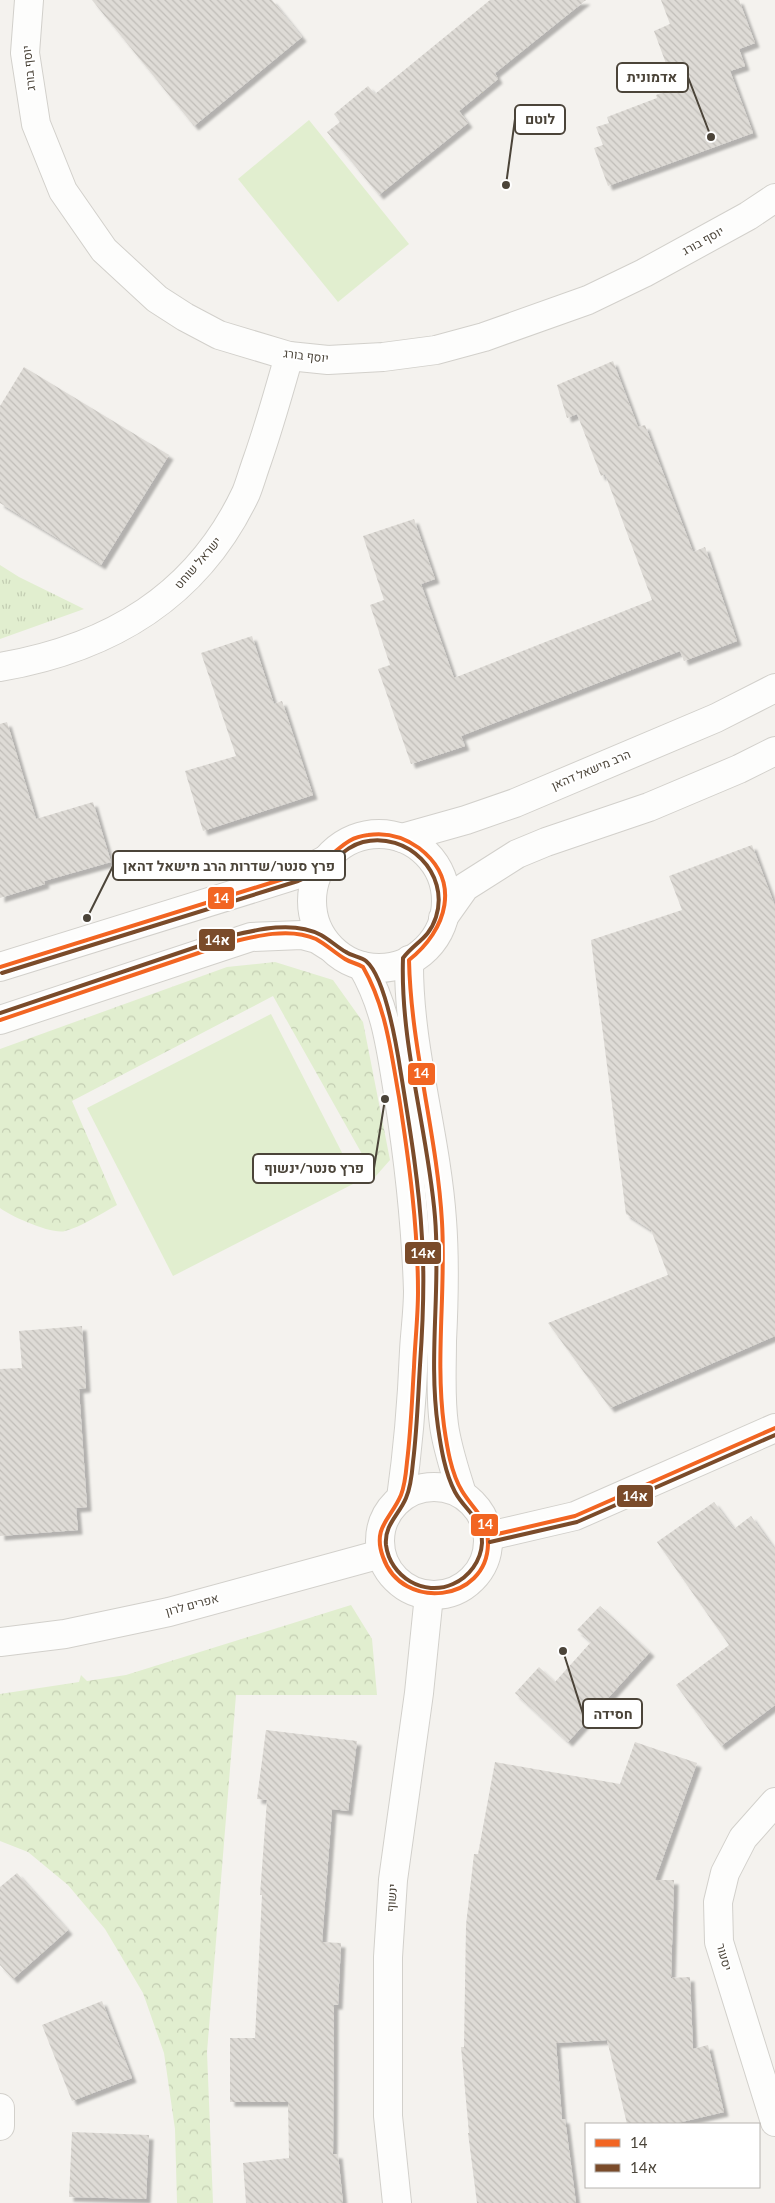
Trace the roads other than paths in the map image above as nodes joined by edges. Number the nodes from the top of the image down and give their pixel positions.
1 (29, 0) edge
2 (775, 198) edge
3 (288, 356) junction
4 (0, 667) edge
5 (775, 688) edge
6 (775, 751) edge
7 (402, 838) junction
8 (325, 860) junction
9 (443, 918) junction
10 (328, 946) junction
11 (409, 960) junction
12 (362, 966) junction
13 (0, 967) edge
14 (0, 1020) edge
15 (775, 1428) edge
16 (462, 1494) junction
17 (401, 1498) junction
18 (488, 1536) junction
19 (381, 1554) junction
20 (429, 1595) junction
21 (0, 1642) edge
22 (775, 1802) edge
23 (0, 2108) edge
24 (775, 2122) edge
25 (0, 2126) edge
26 (397, 2203) edge

1 - 3 street, יוסף בורג
2 - 3 street, יוסף בורג
3 - 4 street, ישראל שוחט
5 - 7 street, הרב מישאל דהאן
6 - 9 street
7 - 8 street
7 - 9 street
8 - 10 street
8 - 13 street
9 - 11 street
10 - 12 street
10 - 14 street
11 - 12 street
11 - 16 street
12 - 17 street
15 - 18 street
16 - 17 street
16 - 18 street
17 - 19 street
18 - 20 street
19 - 20 street
19 - 21 street, אפרים לרון
20 - 26 street, ינשוף
22 - 24 street, יסעור
23 - 25 street

